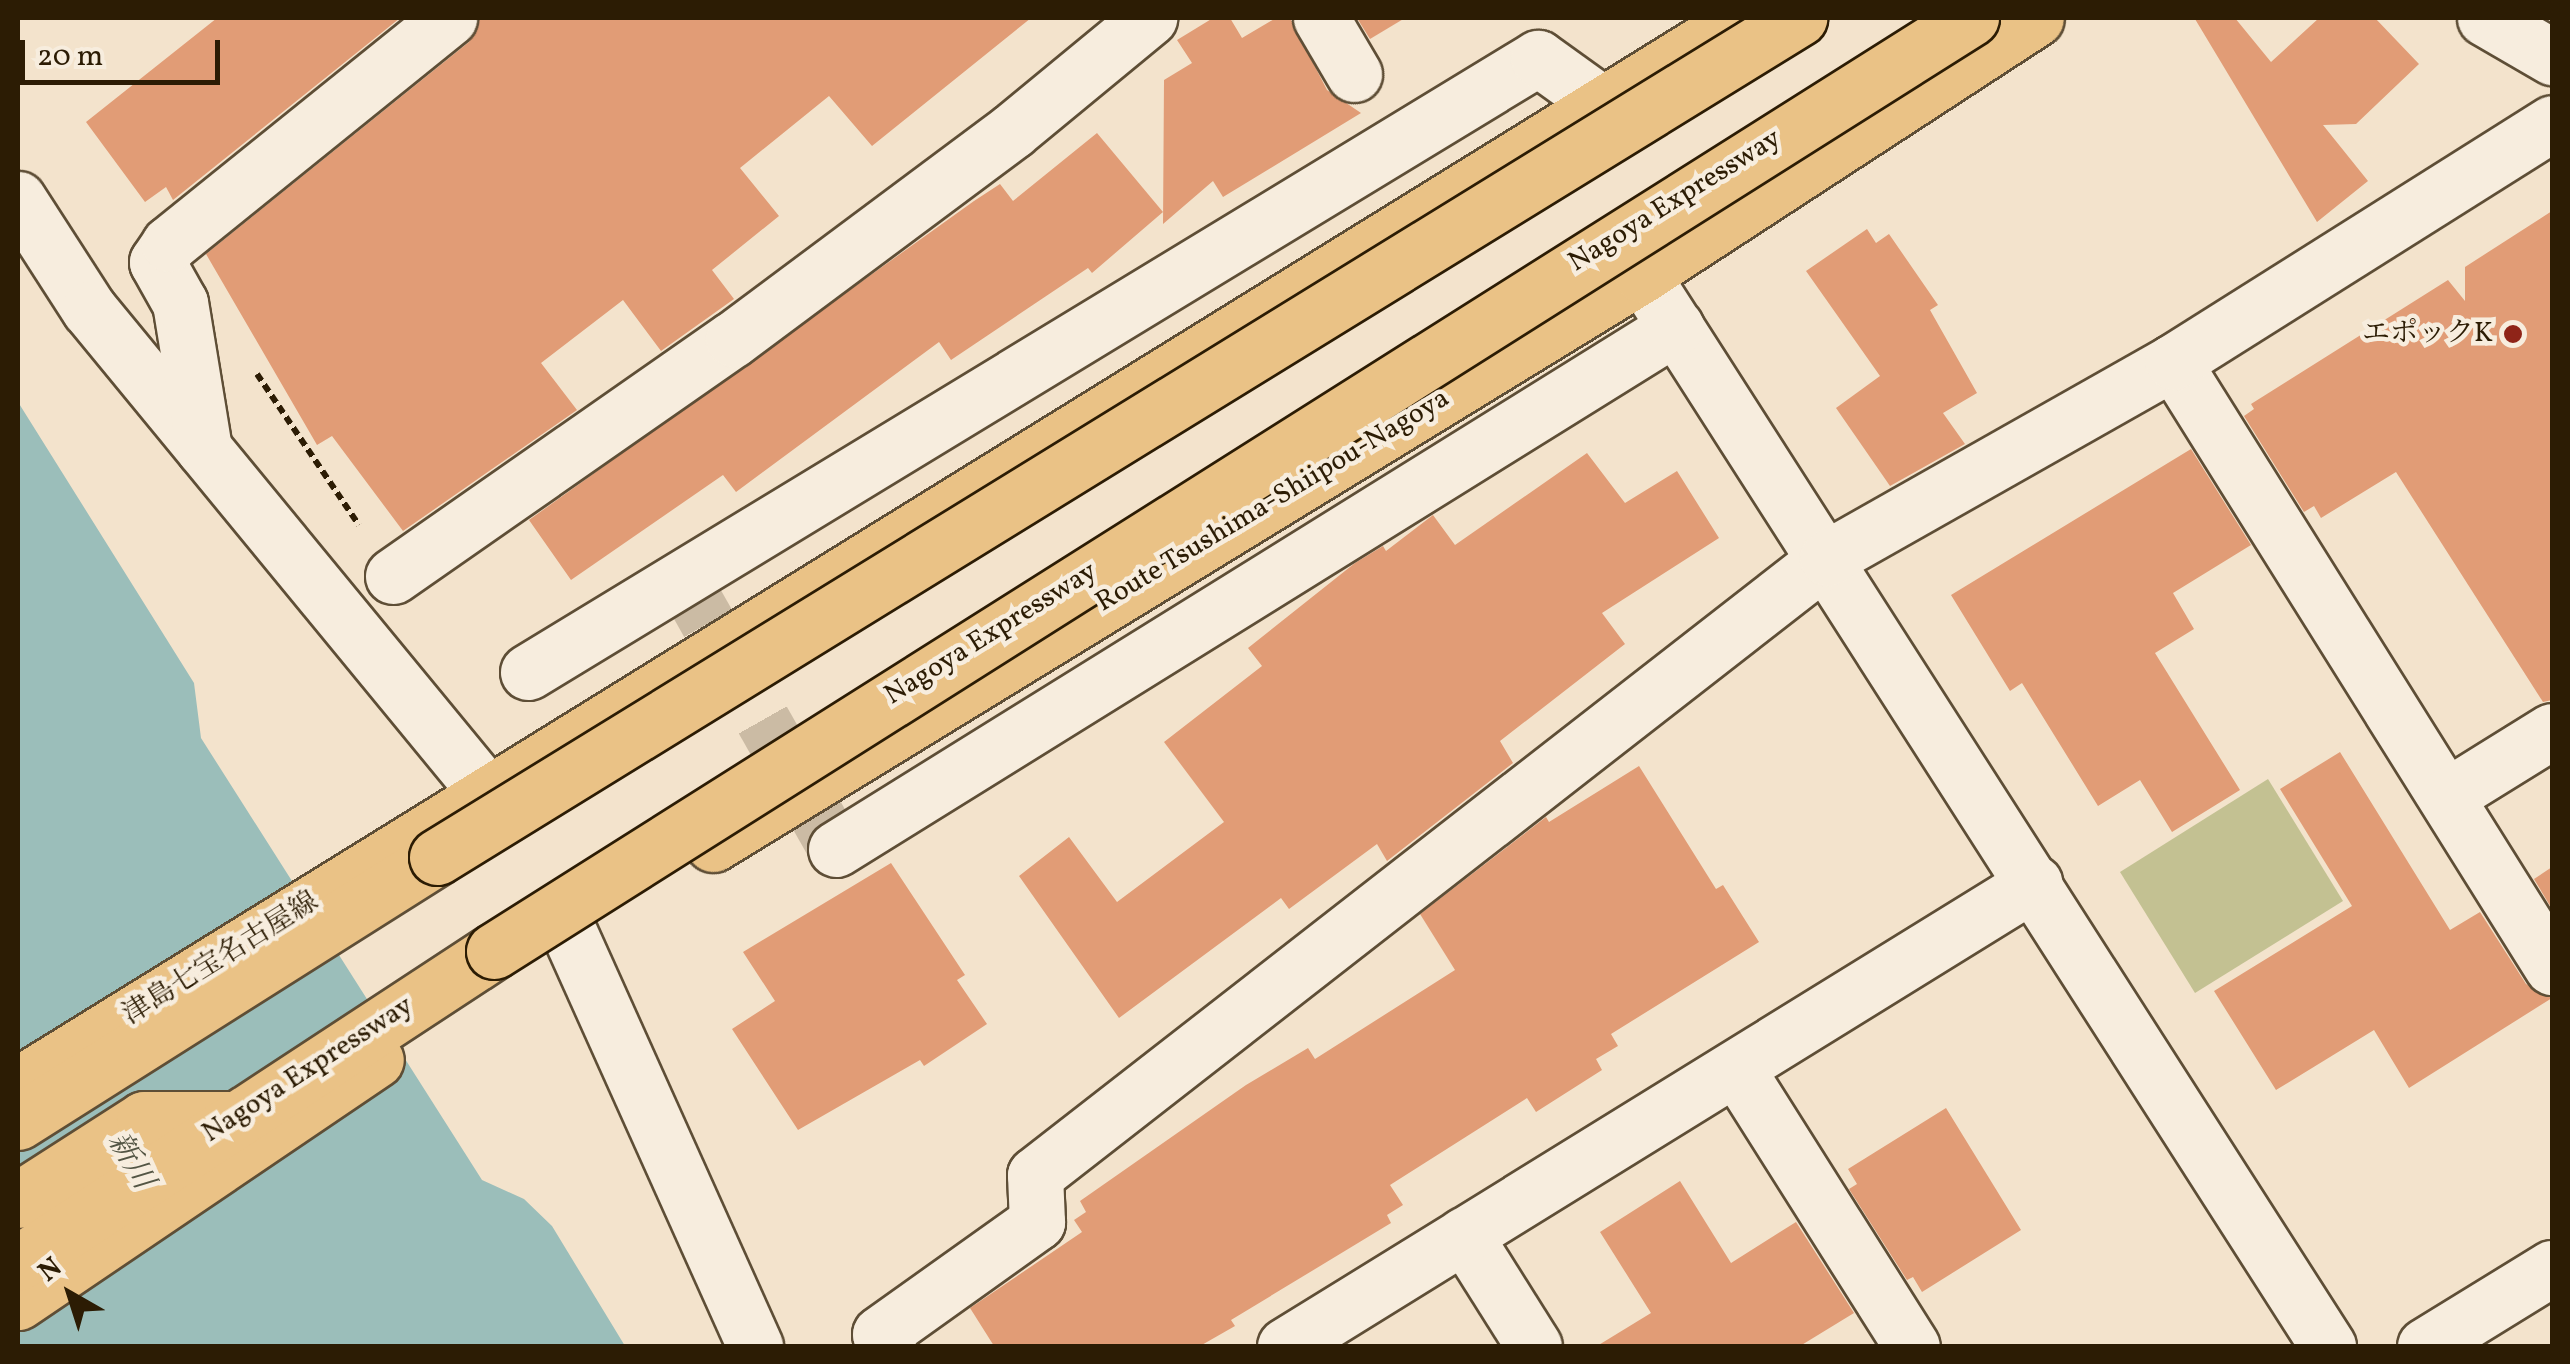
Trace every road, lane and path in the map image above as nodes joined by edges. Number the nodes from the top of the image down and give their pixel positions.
1 (450, 18) edge
2 (1149, 18) edge
3 (1320, 18) edge
4 (1743, 18) edge
5 (1799, 18) edge
6 (1972, 18) edge
7 (2036, 18) edge
8 (2485, 18) edge
9 (2552, 57) edge
10 (1354, 74) dead end
11 (1602, 104) junction
12 (2552, 123) edge
13 (18, 199) edge
14 (1642, 275) junction
15 (1676, 327) junction
16 (2173, 362) junction
17 (254, 370) dead end
18 (204, 454) junction
19 (1828, 558) junction
20 (393, 576) joint
21 (528, 672) dead end
22 (2552, 731) edge
23 (486, 792) junction
24 (2447, 796) junction
25 (836, 850) dead end
26 (2034, 883) junction
27 (569, 932) junction
28 (2552, 967) edge
29 (1736, 1068) junction
30 (18, 1085) edge
31 (229, 1120) junction
32 (18, 1122) edge
33 (18, 1200) edge
34 (1464, 1235) junction
35 (18, 1263) edge
36 (2552, 1268) edge
37 (18, 1302) edge
38 (755, 1346) edge
39 (888, 1346) edge
40 (1286, 1346) edge
41 (1534, 1346) edge
42 (1912, 1346) edge
43 (2328, 1346) edge
44 (2425, 1346) edge

1 - 18 street
2 - 20 street
3 - 10 street
4 - 11 main road
5 - 32 main road, bridge
6 - 31 main road, Nagoya Expressway, bridge
7 - 14 main road, Route Tsushima-Shiipou-Nagoya
8 - 9 street
11 - 21 street
11 - 23 main road
12 - 16 street
13 - 18 street
14 - 15 street
14 - 27 main road, Route Tsushima-Shiipou-Nagoya
15 - 19 street
15 - 25 street
16 - 19 street
16 - 24 street
17 - 20 path
18 - 23 street
19 - 26 street
19 - 39 street
22 - 24 street
23 - 30 main road, 津島七宝名古屋線
24 - 28 street
26 - 29 street
26 - 43 street
27 - 37 main road, Route Tsushima-Shiipou-Nagoya
27 - 38 street
29 - 34 street
29 - 42 street
31 - 33 main road
31 - 35 main road, Nagoya Expressway
34 - 40 street
34 - 41 street
36 - 44 street

